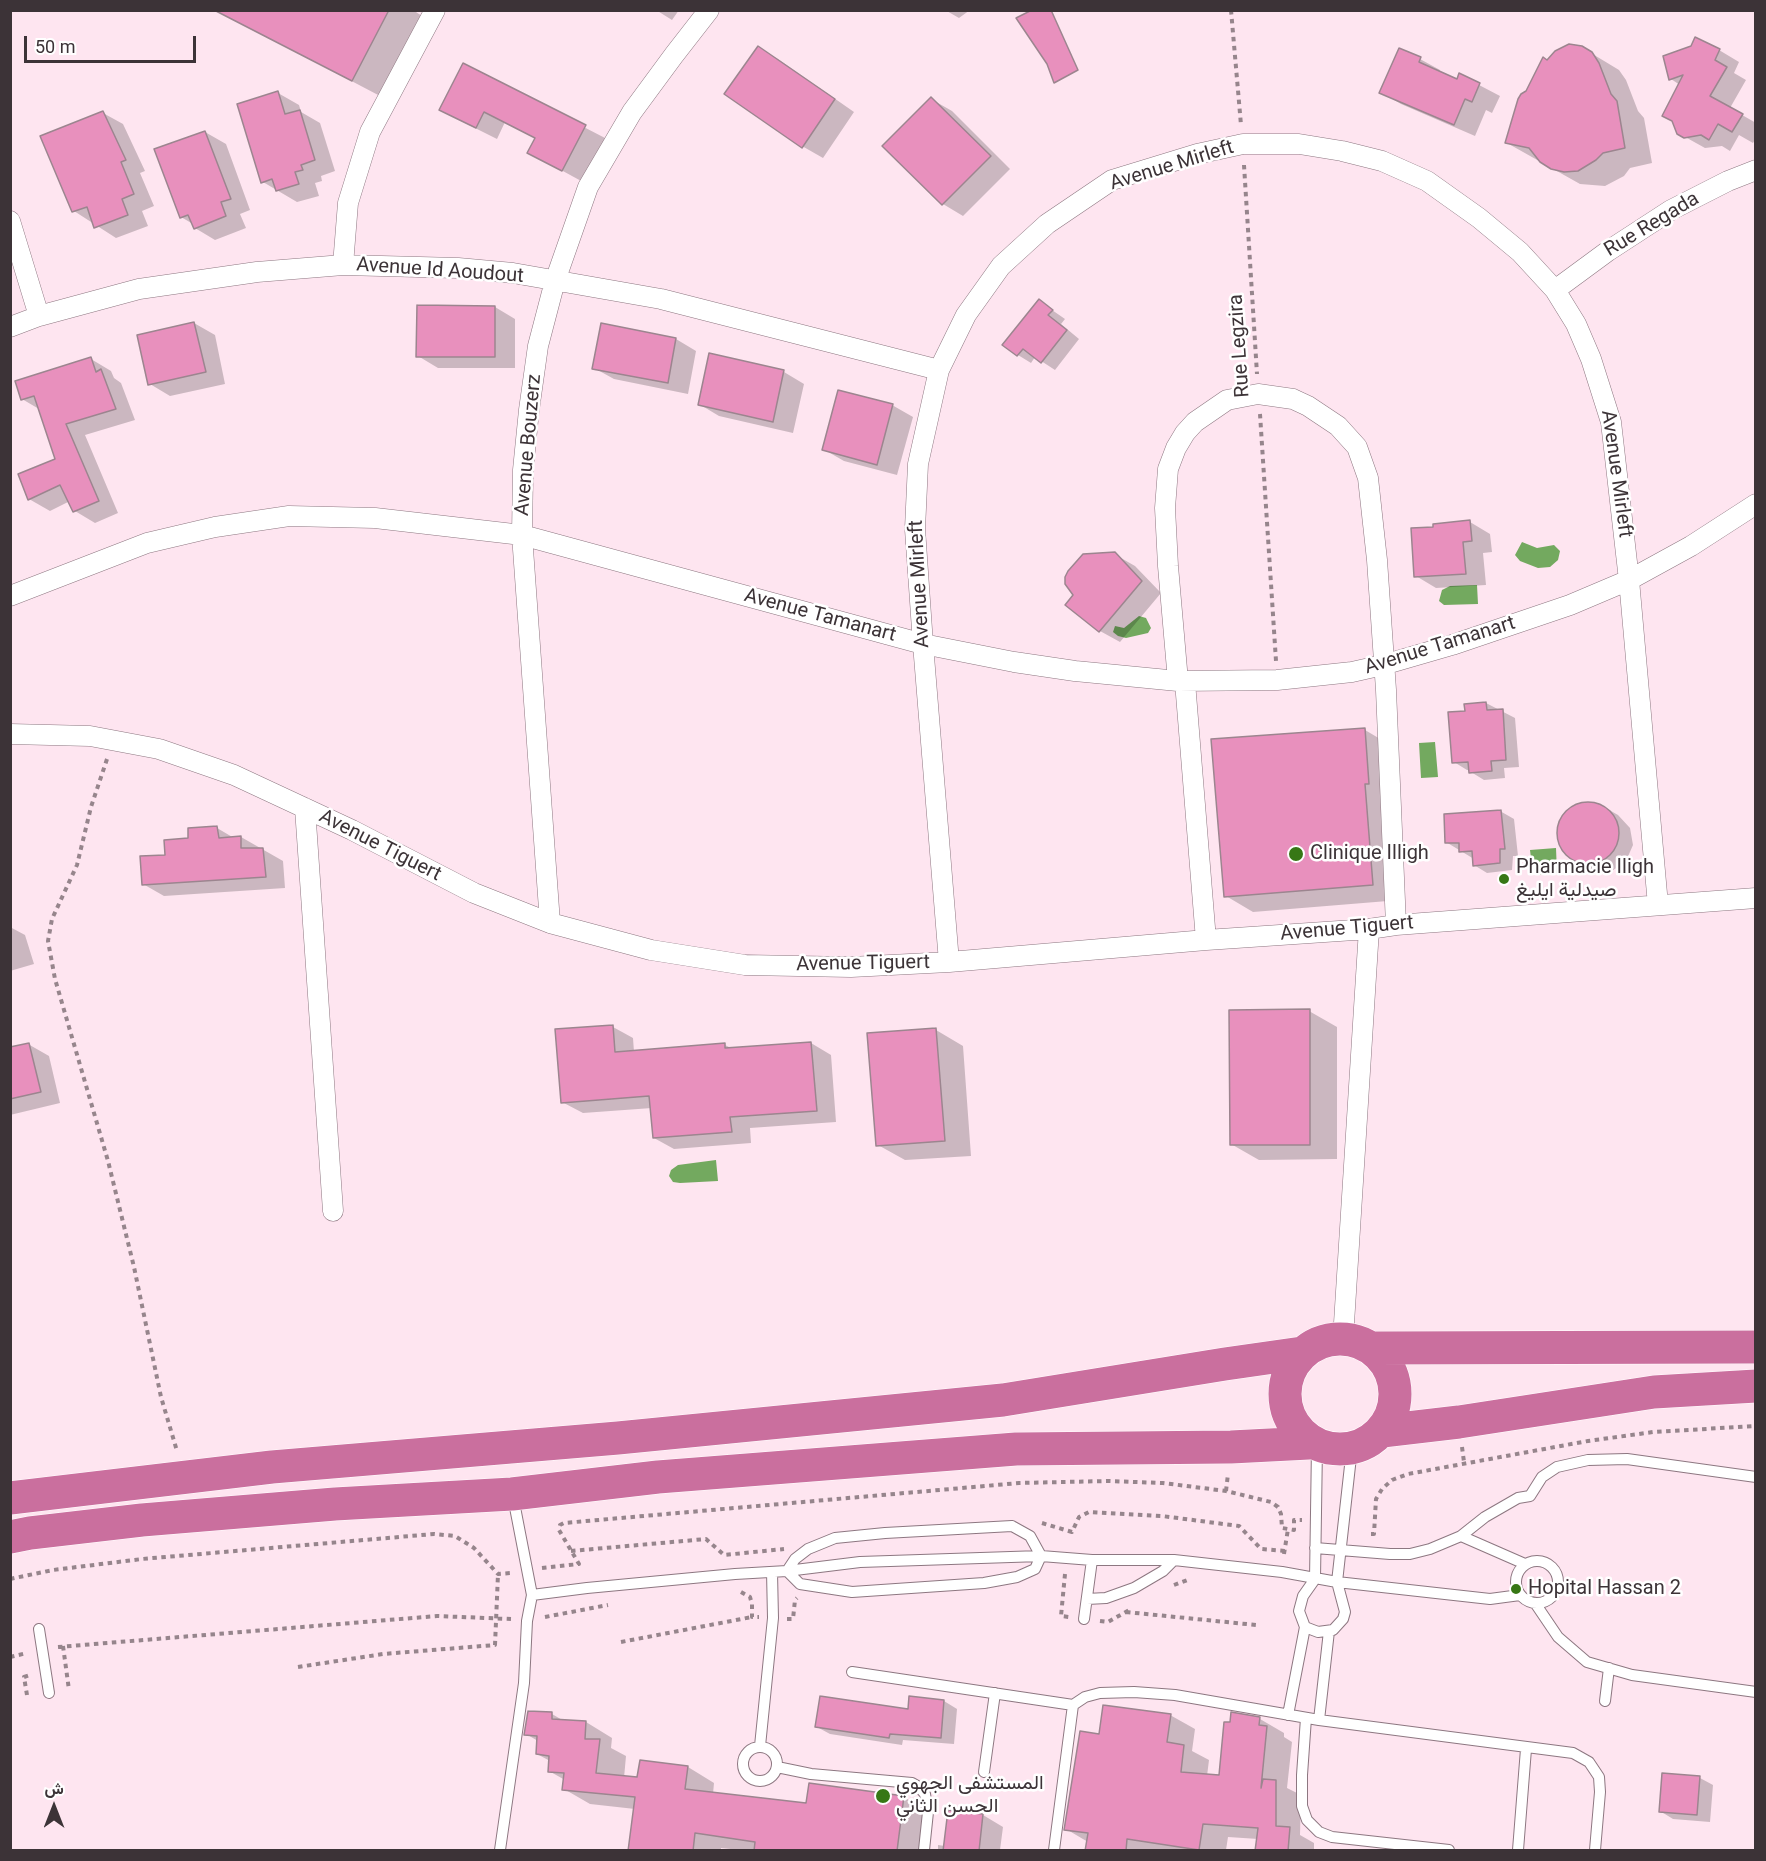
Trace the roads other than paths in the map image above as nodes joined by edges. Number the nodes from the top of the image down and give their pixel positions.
1 (435, 10) edge
2 (709, 10) edge
3 (1755, 170) edge
4 (10, 221) edge
5 (343, 265) junction
6 (555, 282) junction
7 (1555, 290) junction
8 (39, 316) junction
9 (10, 327) edge
10 (939, 370) junction
11 (1755, 504) edge
12 (522, 535) junction
13 (1629, 580) junction
14 (10, 596) edge
15 (923, 645) junction
16 (1383, 666) junction
17 (1182, 681) junction
18 (10, 734) edge
19 (305, 808) junction
20 (1755, 898) edge
21 (1658, 905) junction
22 (550, 923) junction
23 (1396, 925) junction
24 (1369, 929) junction
25 (1206, 940) junction
26 (949, 962) junction
27 (333, 1210) dead end
28 (1357, 1343) junction
29 (1755, 1347) edge
30 (1302, 1353) junction
31 (1755, 1386) edge
32 (1382, 1431) junction
33 (1313, 1444) junction
34 (1352, 1448) junction
35 (1755, 1477) edge
36 (512, 1494) junction
37 (10, 1498) edge
38 (1461, 1536) junction
39 (10, 1537) edge
40 (1315, 1548) junction
41 (1341, 1550) junction
42 (1041, 1556) junction
43 (1092, 1560) junction
44 (1174, 1560) junction
45 (1525, 1564) junction
46 (787, 1571) junction
47 (772, 1572) junction
48 (1315, 1579) junction
49 (1337, 1582) junction
50 (532, 1595) junction
51 (1520, 1595) junction
52 (1087, 1599) junction
53 (1535, 1603) junction
54 (1084, 1619) road end
55 (1305, 1627) junction
56 (39, 1629) dead end
57 (1329, 1631) junction
58 (1609, 1668) junction
59 (852, 1672) dead end
60 (1755, 1692) edge
61 (49, 1693) dead end
62 (995, 1693) junction
63 (1605, 1701) dead end
64 (1073, 1705) junction
65 (1288, 1715) junction
66 (1306, 1718) junction
67 (1319, 1720) junction
68 (760, 1746) junction
69 (1526, 1749) junction
70 (777, 1767) junction
71 (984, 1772) dead end
72 (500, 1851) edge
73 (924, 1851) edge
74 (1054, 1851) edge
75 (1449, 1851) edge
76 (1518, 1851) edge
77 (1595, 1851) edge

1 - 5 street
2 - 6 street, Avenue Bouzerz
3 - 7 street, Rue Regada
4 - 8 street
5 - 6 street, Avenue Id Aoudout
5 - 8 street, Avenue Id Aoudout
6 - 10 street, Avenue Id Aoudout
6 - 12 street, Avenue Bouzerz
7 - 10 street, Avenue Mirleft
7 - 13 street, Avenue Mirleft
8 - 9 street, Avenue Id Aoudout
10 - 15 street, Avenue Mirleft
11 - 13 street, Avenue Tamanart
12 - 14 street, Avenue Tamanart
12 - 15 street, Avenue Tamanart
12 - 22 street, Avenue Bouzerz
13 - 16 street, Avenue Tamanart
13 - 21 street, Avenue Mirleft
15 - 17 street, Avenue Tamanart
15 - 26 street, Avenue Mirleft
16 - 17 street, Avenue Tamanart
16 - 17 street
16 - 23 street
17 - 25 street
18 - 19 street, Avenue Tiguert
19 - 22 street, Avenue Tiguert
19 - 27 street
20 - 21 street, Avenue Tiguert
21 - 23 street, Avenue Tiguert
22 - 26 street, Avenue Tiguert
23 - 24 street, Avenue Tiguert
24 - 25 street, Avenue Tiguert
24 - 28 street
25 - 26 street, Avenue Tiguert
28 - 29 highway
28 - 30 highway
28 - 32 highway
30 - 33 highway
30 - 37 highway
31 - 32 highway
32 - 34 highway
33 - 34 highway
33 - 36 highway
33 - 40 lane
34 - 41 lane
35 - 38 lane
36 - 39 highway
36 - 50 lane
38 - 41 lane
38 - 45 lane
40 - 41 lane
40 - 48 lane
41 - 49 lane
42 - 43 lane
42 - 46 lane
42 - 46 lane
42 - 46 lane
43 - 44 lane
43 - 52 lane
44 - 48 lane
44 - 52 lane
45 - 51 lane
45 - 53 lane
46 - 47 lane
47 - 50 lane
47 - 68 lane
48 - 49 lane
48 - 55 lane
49 - 51 lane
49 - 57 lane
50 - 72 lane
51 - 53 lane
52 - 54 lane
53 - 58 lane
55 - 57 lane
55 - 65 lane
56 - 61 lane
57 - 67 lane
58 - 60 lane
58 - 63 lane
59 - 62 lane
62 - 64 lane
62 - 71 lane
64 - 65 lane
64 - 74 lane
65 - 66 lane
66 - 67 lane
66 - 75 lane
67 - 69 lane
68 - 70 lane
68 - 70 lane
69 - 76 lane
69 - 77 lane
70 - 73 lane

